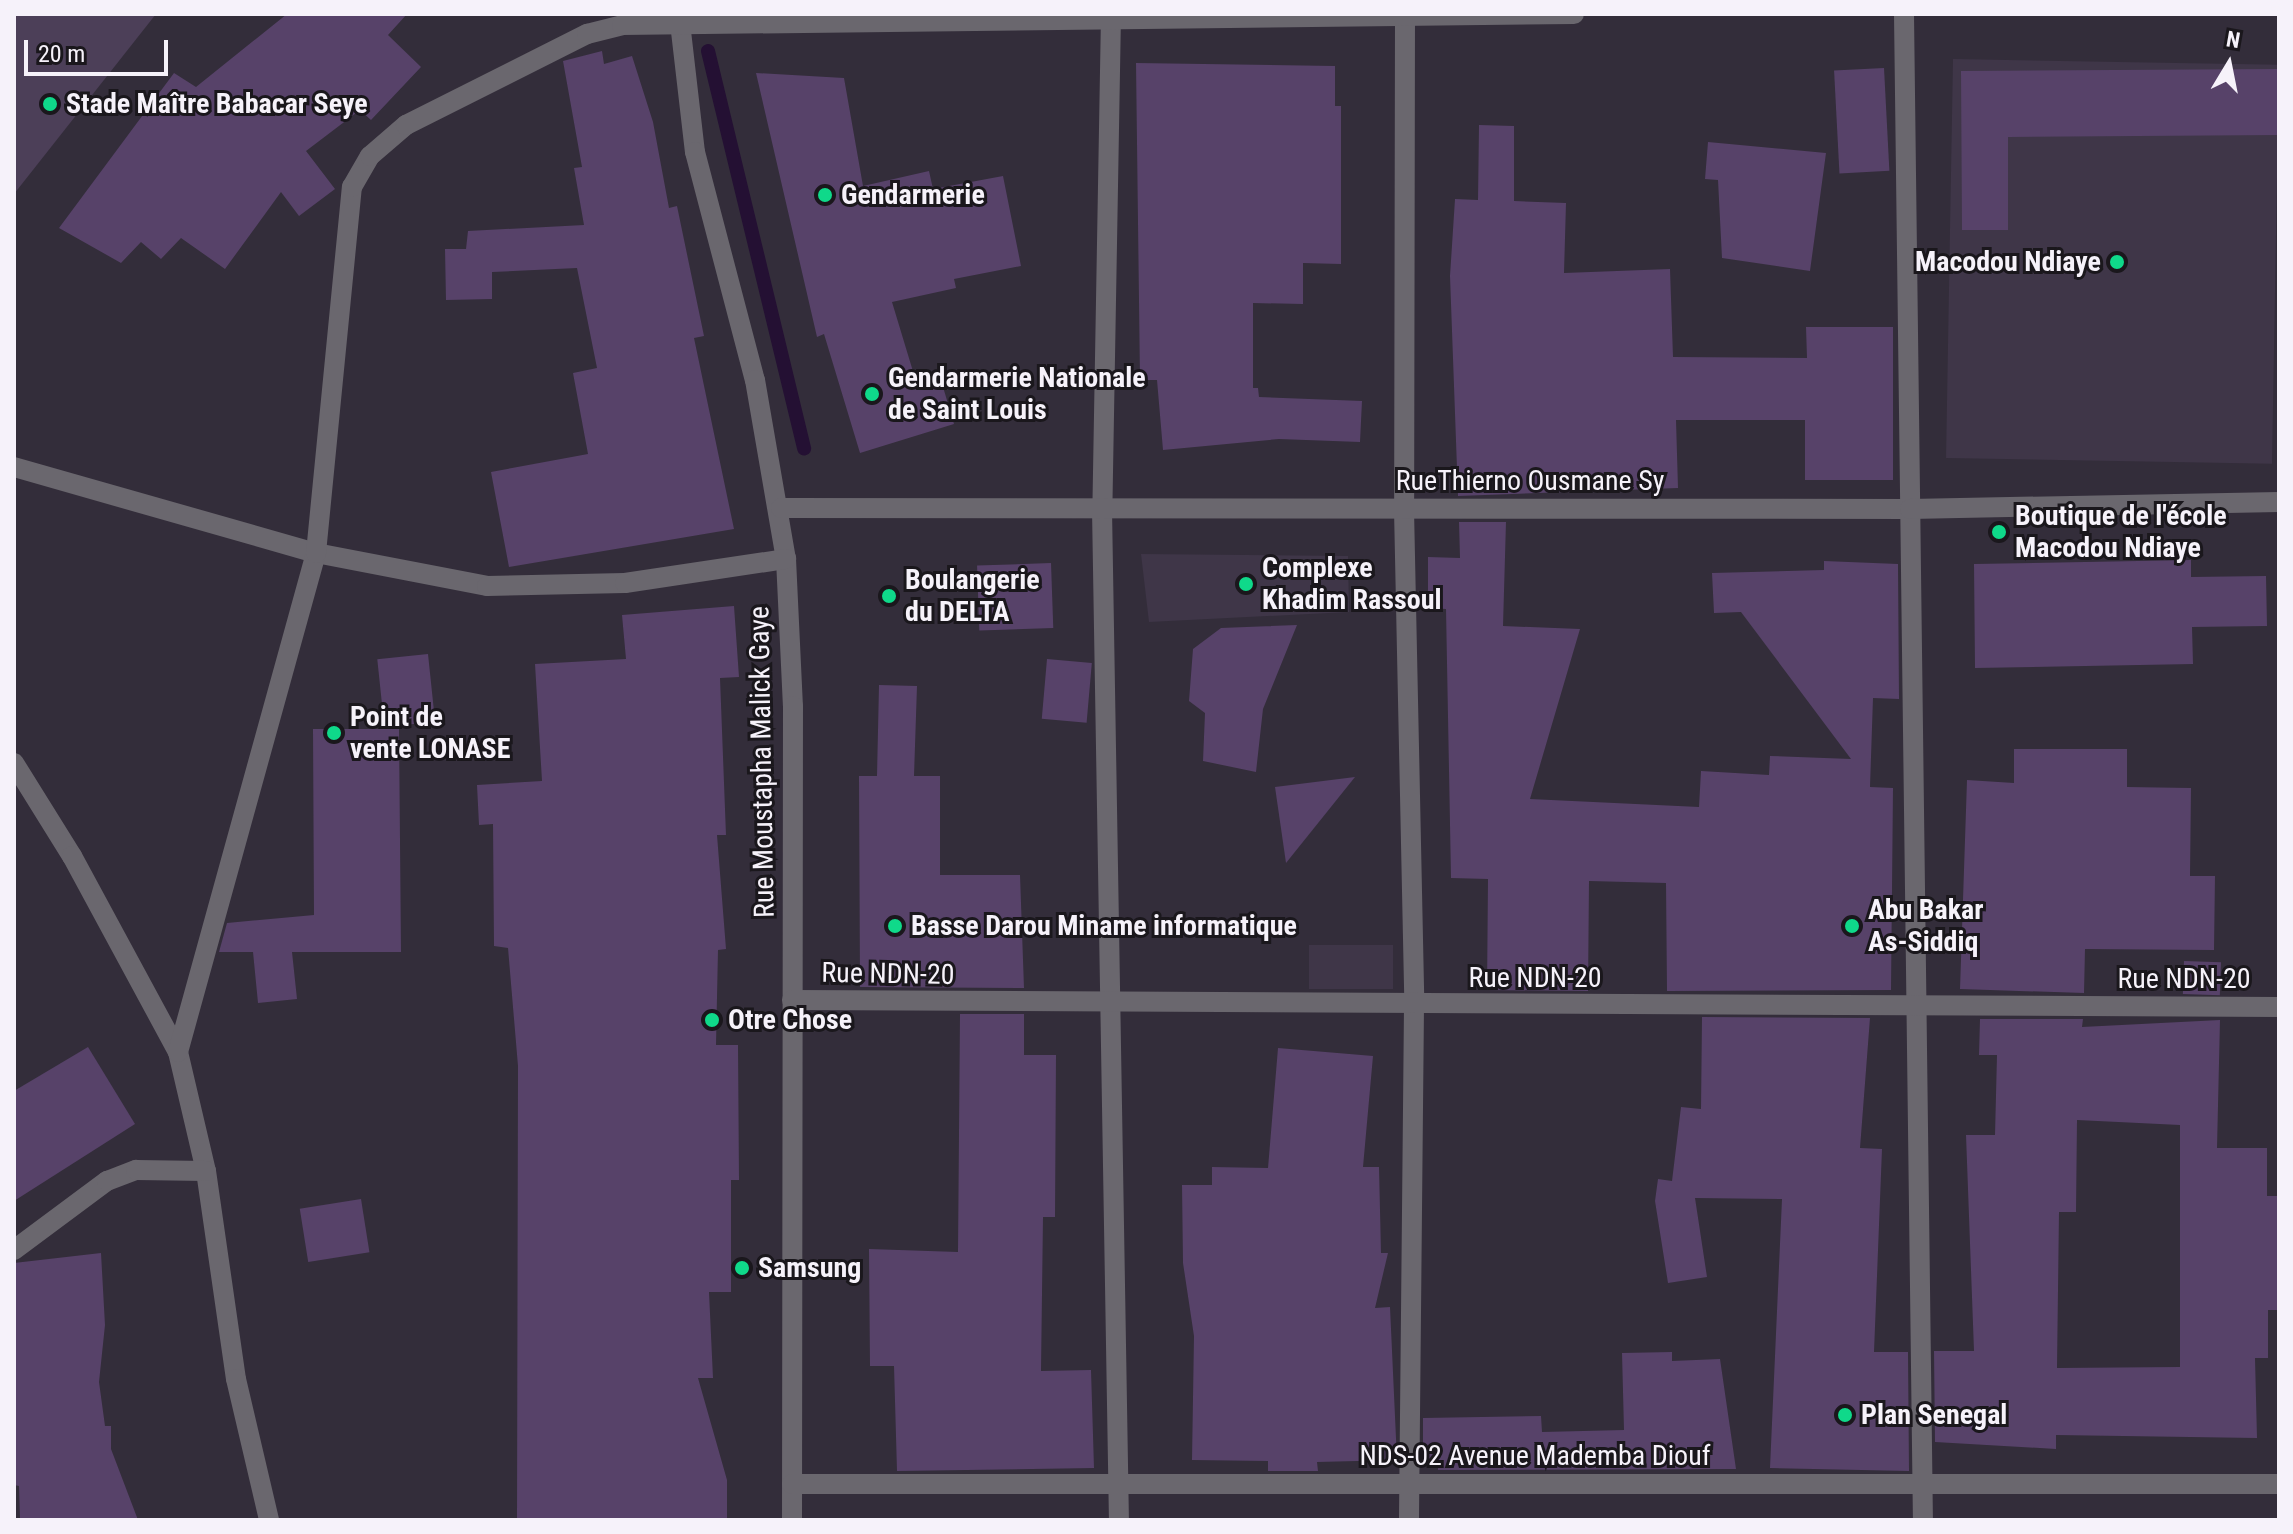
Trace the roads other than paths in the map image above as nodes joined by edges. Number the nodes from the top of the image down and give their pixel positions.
1 (1574, 14) edge
2 (1904, 14) edge
3 (1111, 15) edge
4 (1405, 16) edge
5 (679, 18) edge
6 (14, 467) edge
7 (2279, 502) edge
8 (781, 508) junction
9 (1102, 509) junction
10 (1404, 509) junction
11 (1910, 509) junction
12 (316, 553) junction
13 (786, 559) junction
14 (14, 763) edge
15 (792, 1000) junction
16 (1915, 1004) junction
17 (1115, 1005) junction
18 (1414, 1006) junction
19 (2279, 1007) edge
20 (178, 1052) junction
21 (206, 1171) junction
22 (14, 1250) edge
23 (792, 1484) junction
24 (1120, 1484) junction
25 (1409, 1484) junction
26 (1923, 1484) junction
27 (2279, 1484) edge
28 (269, 1520) edge
29 (792, 1520) edge
30 (1119, 1520) edge
31 (1409, 1520) edge
32 (1923, 1520) edge

1 - 4 street
2 - 11 street
3 - 4 street
3 - 5 street
3 - 9 street
4 - 10 street
5 - 8 street, Rue Moustapha Malick Gaye
5 - 12 street
6 - 12 street
7 - 11 street, RueThierno Ousmane Sy
8 - 9 street, RueThierno Ousmane Sy
8 - 13 street, Rue Moustapha Malick Gaye
9 - 10 street, RueThierno Ousmane Sy
9 - 17 street
10 - 11 street, RueThierno Ousmane Sy
10 - 18 street
11 - 16 street
12 - 13 street
12 - 20 street
13 - 15 street, Rue Moustapha Malick Gaye
14 - 20 street
15 - 17 street, Rue NDN-20
15 - 23 street, Rue Moustapha Malick Gaye
16 - 18 street, Rue NDN-20
16 - 19 street, Rue NDN-20
16 - 26 street
17 - 18 street, Rue NDN-20
17 - 24 street
18 - 25 street
20 - 21 street
21 - 22 street
21 - 28 street
23 - 24 street, NDS-02 Avenue Mademba Diouf
23 - 29 street, Rue Moustapha Malick Gaye
24 - 25 street, NDS-02 Avenue Mademba Diouf
24 - 30 street
25 - 26 street, NDS-02 Avenue Mademba Diouf
25 - 31 street
26 - 27 street, NDS-02 Avenue Mademba Diouf
26 - 32 street

